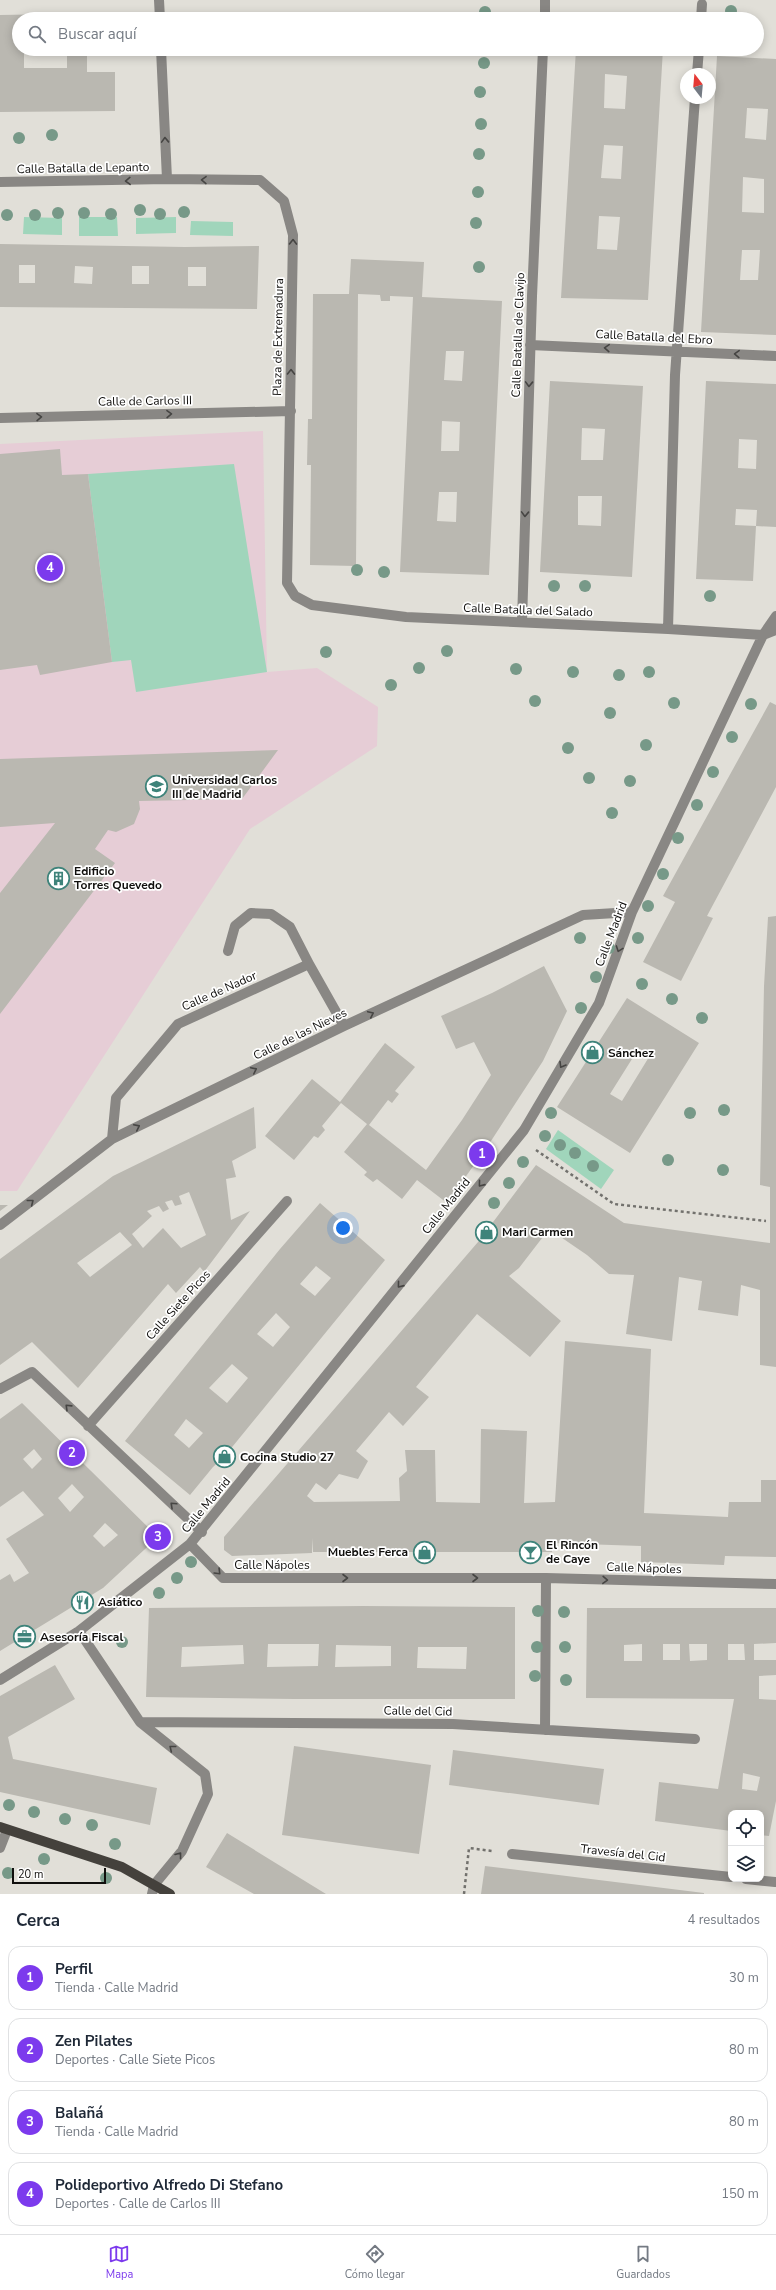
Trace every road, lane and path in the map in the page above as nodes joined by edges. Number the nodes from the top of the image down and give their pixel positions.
1 (159, 0) edge
2 (545, 0) edge
3 (702, 4) dead end
4 (160, 12) edge
5 (545, 12) edge
6 (701, 12) edge
7 (161, 56) edge
8 (543, 56) edge
9 (698, 56) edge
10 (697, 68) edge
11 (695, 104) edge
12 (167, 179) junction
13 (0, 182) edge
14 (530, 345) junction
15 (677, 352) junction
16 (776, 356) edge
17 (291, 411) junction
18 (0, 418) edge
19 (295, 596) joint
20 (776, 616) edge
21 (522, 622) junction
22 (668, 629) junction
23 (776, 630) edge
24 (763, 635) junction
25 (632, 912) junction
26 (228, 951) dead end
27 (309, 964) junction
28 (344, 1026) junction
29 (112, 1139) junction
30 (532, 1147) dead end
31 (287, 1201) dead end
32 (766, 1221) dead end
33 (0, 1226) edge
34 (0, 1389) edge
35 (88, 1426) junction
36 (202, 1532) junction
37 (190, 1544) junction
38 (546, 1578) junction
39 (776, 1584) edge
40 (79, 1631) junction
41 (0, 1680) edge
42 (140, 1722) junction
43 (545, 1730) junction
44 (695, 1739) dead end
45 (4, 1828) edge
46 (0, 1848) edge
47 (469, 1848) dead end
48 (512, 1854) dead end
49 (728, 1878) edge
50 (764, 1881) edge
51 (776, 1882) edge
52 (153, 1890) edge
53 (170, 1894) edge
54 (464, 1894) edge

1 - 4 street
2 - 5 street
3 - 6 street
12 -> 7 street
8 - 14 street, Calle Batalla de Clavijo
9 - 10 street
11 - 15 street
12 -> 13 street, Calle Batalla de Lepanto
17 -> 12 street, Plaza de Extremadura
15 -> 14 street, Calle Batalla del Ebro
14 -> 21 street, Calle Batalla de Clavijo
16 -> 15 street, Calle Batalla del Ebro
15 - 22 street
18 -> 17 street, Calle de Carlos III
17 - 19 street, Plaza de Extremadura
19 - 21 street, Calle Batalla del Salado
20 - 24 street, Calle Madrid
21 - 22 street, Calle Batalla del Salado
22 - 24 street, Calle Batalla del Salado
23 - 24 street
24 - 25 street, Calle Madrid
28 -> 25 street, Calle de las Nieves
25 -> 36 street, Calle Madrid
26 - 27 street
27 - 28 street
27 - 29 street, Calle de Nador
29 -> 28 street, Calle de las Nieves
33 -> 29 street, Calle de las Nieves
30 - 32 path
31 - 35 street, Calle Siete Picos
35 -> 34 street
36 -> 35 street
36 - 37 street, Calle Madrid
37 -> 38 street, Calle Nápoles
37 - 40 street, Calle Madrid
38 -> 39 street, Calle Nápoles
38 - 43 street
40 - 41 street, Calle Madrid
40 - 42 street
42 - 43 street, Calle del Cid
52 -> 42 street
43 - 44 street, Calle del Cid
45 - 46 street
45 - 52 main road
47 - 54 path
48 - 49 street, Travesía del Cid
50 - 51 street
52 - 53 main road

